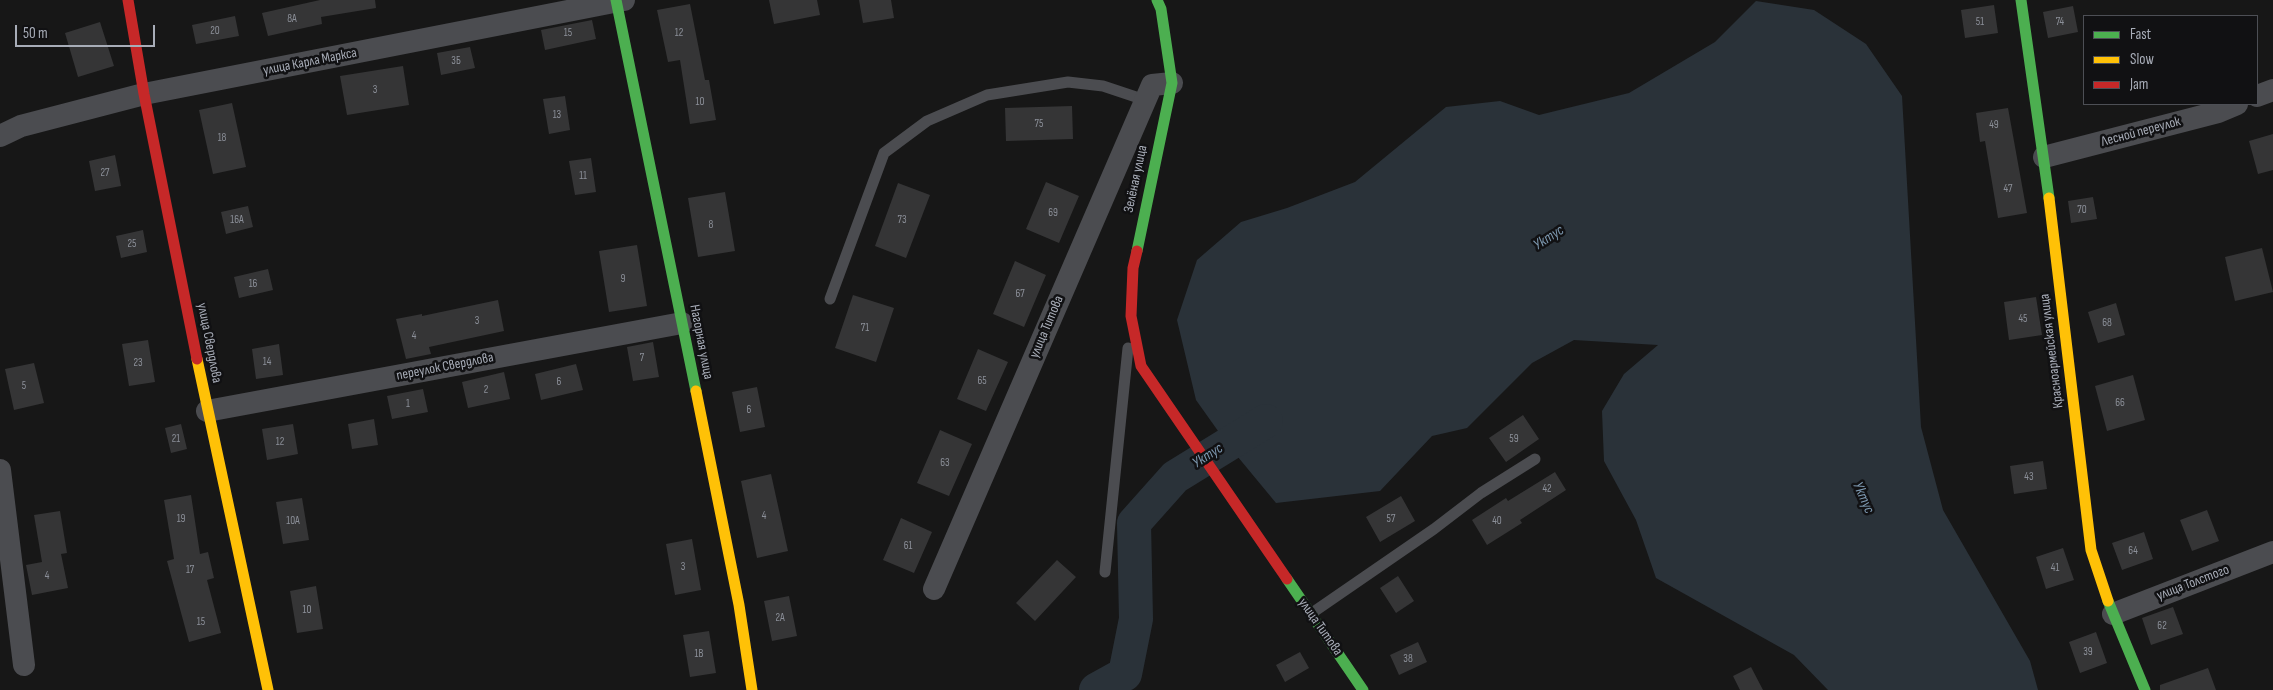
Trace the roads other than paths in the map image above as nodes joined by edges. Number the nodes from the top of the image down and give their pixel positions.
1 (128, 0) edge
2 (1157, 0) edge
3 (2021, 0) edge
4 (618, 1) edge
5 (1172, 83) junction
6 (2273, 90) edge
7 (144, 94) junction
8 (2258, 96) edge
9 (1145, 100) junction
10 (2235, 105) edge
11 (0, 136) edge
12 (2044, 158) junction
13 (830, 299) dead end
14 (1131, 316) junction
15 (682, 323) junction
16 (1141, 366) joint
17 (207, 411) junction
18 (1535, 460) dead end
19 (0, 470) edge
20 (2273, 552) edge
21 (1105, 572) dead end
22 (934, 589) dead end
23 (1312, 613) junction
24 (2113, 614) junction
25 (24, 665) dead end
26 (268, 690) edge
27 (752, 690) edge
28 (1363, 690) edge
29 (2145, 690) edge

1 - 7 street, улица Свердлова
2 - 5 street, Зелёная улица
3 - 12 street, Красноармейская улица
4 - 7 street, улица Карла Маркса
4 - 15 street, Нагорная улица
5 - 9 street, улица Титова
5 - 14 street, Зелёная улица
6 - 8 street
7 - 11 street, улица Карла Маркса
7 - 17 street, улица Свердлова
9 - 13 lane
9 - 22 street, улица Титова
10 - 12 street, Лесной переулок
12 - 24 street, Красноармейская улица
14 - 16 street, Зелёная улица
14 - 21 lane
15 - 17 street, переулок Свердлова
15 - 27 street, Нагорная улица
16 - 23 street, улица Титова
17 - 26 street, улица Свердлова
18 - 23 lane
19 - 25 street
20 - 24 street, улица Толстого
23 - 28 street, улица Титова
24 - 29 street, Красноармейская улица

